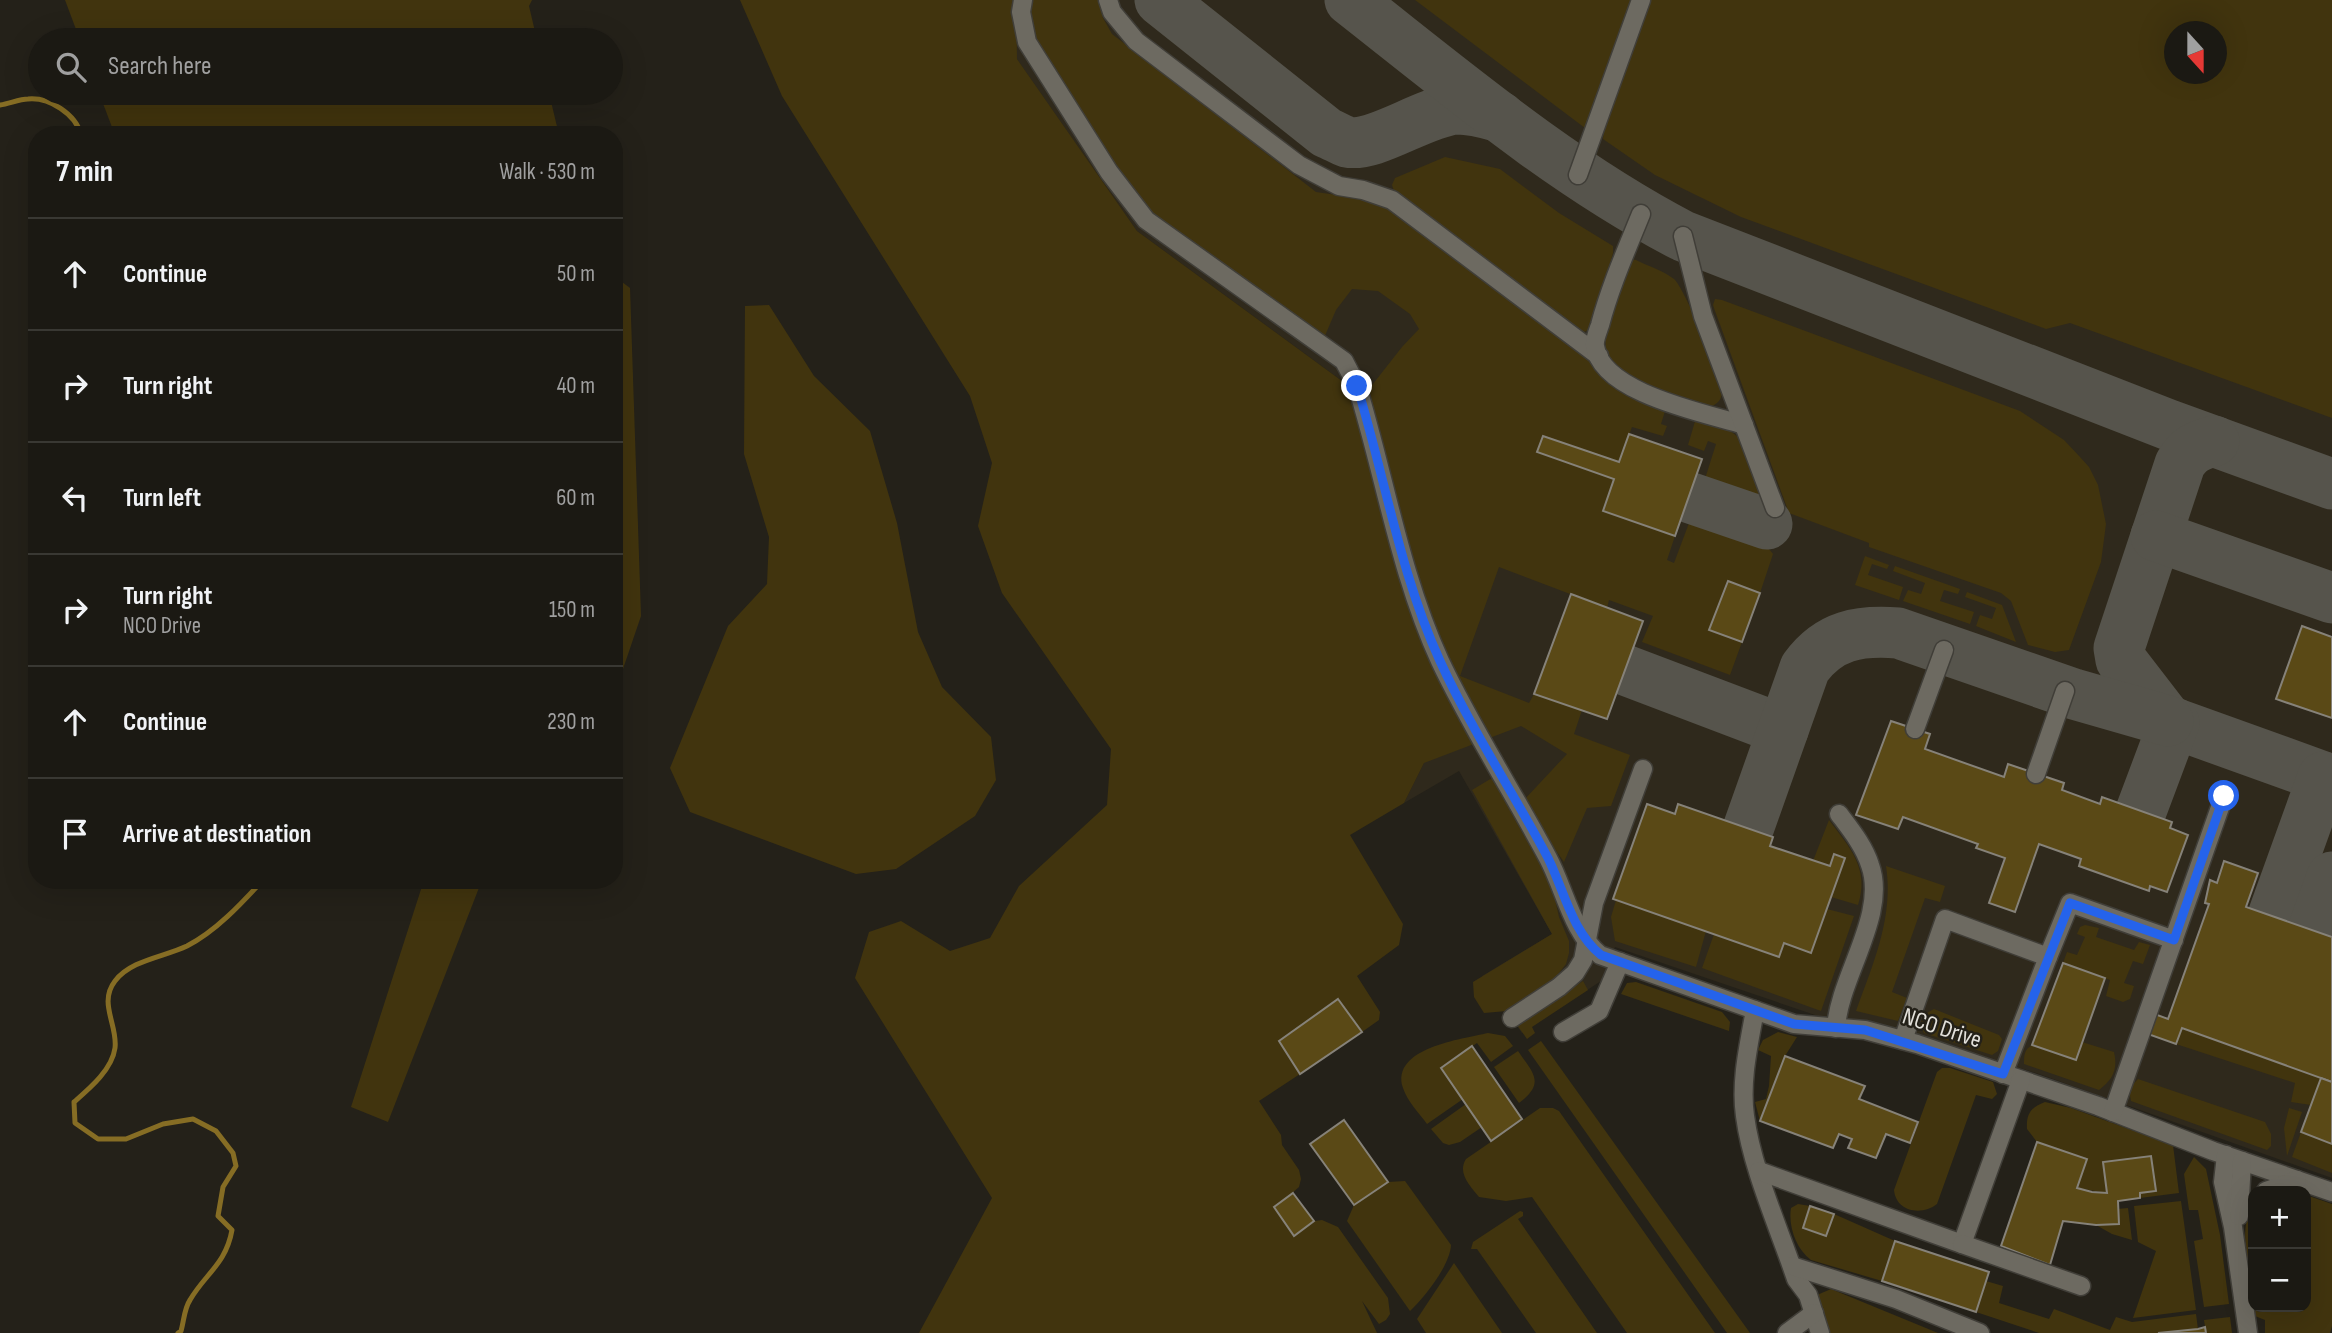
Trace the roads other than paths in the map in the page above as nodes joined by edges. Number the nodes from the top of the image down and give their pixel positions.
1 (1023, 0) edge
2 (1108, 0) edge
3 (1641, 0) edge
4 (1578, 175) dead end
5 (1641, 214) dead end
6 (1683, 236) dead end
7 (1599, 356) junction
8 (1744, 425) junction
9 (1774, 508) dead end
10 (1944, 650) dead end
11 (2065, 691) dead end
12 (1915, 729) dead end
13 (1643, 769) dead end
14 (2036, 774) dead end
15 (2224, 796) dead end
16 (1839, 814) dead end
17 (2174, 940) junction
18 (1588, 945) junction
19 (2048, 957) junction
20 (1616, 960) junction
21 (1755, 1010) junction
22 (1512, 1018) dead end
23 (1836, 1028) junction
24 (1563, 1032) dead end
25 (1903, 1040) junction
26 (2003, 1074) junction
27 (2021, 1080) junction
28 (2113, 1112) junction
29 (2234, 1158) junction
30 (1759, 1171) junction
31 (2297, 1180) junction
32 (2280, 1186) edge
33 (2332, 1192) edge
34 (2248, 1206) edge
35 (2236, 1222) junction
36 (1962, 1244) junction
37 (1791, 1266) junction
38 (2081, 1286) dead end
39 (1814, 1312) junction
40 (1787, 1333) edge
41 (1820, 1333) edge
42 (1980, 1333) edge
43 (2248, 1333) edge

1 - 18 lane
2 - 7 lane
3 - 4 lane
5 - 7 lane
6 - 8 lane
7 - 8 lane
8 - 9 lane
10 - 12 lane
11 - 14 lane
13 - 18 lane
15 - 17 lane
16 - 23 lane
17 - 19 lane
17 - 28 lane
18 - 20 lane, NCO Drive
18 - 22 lane
19 - 25 lane
19 - 26 lane
20 - 21 lane, NCO Drive
20 - 24 lane
21 - 23 lane, NCO Drive
21 - 30 lane
23 - 25 lane, NCO Drive
25 - 26 lane, NCO Drive
26 - 27 lane, NCO Drive
27 - 28 lane, NCO Drive
27 - 36 lane
28 - 29 lane, NCO Drive
29 - 31 lane, NCO Drive
29 - 35 lane
30 - 36 lane
30 - 37 lane
31 - 32 lane
31 - 33 lane, NCO Drive
34 - 35 lane
35 - 43 lane
36 - 38 lane
37 - 39 lane
37 - 42 lane
39 - 40 lane
39 - 41 lane

